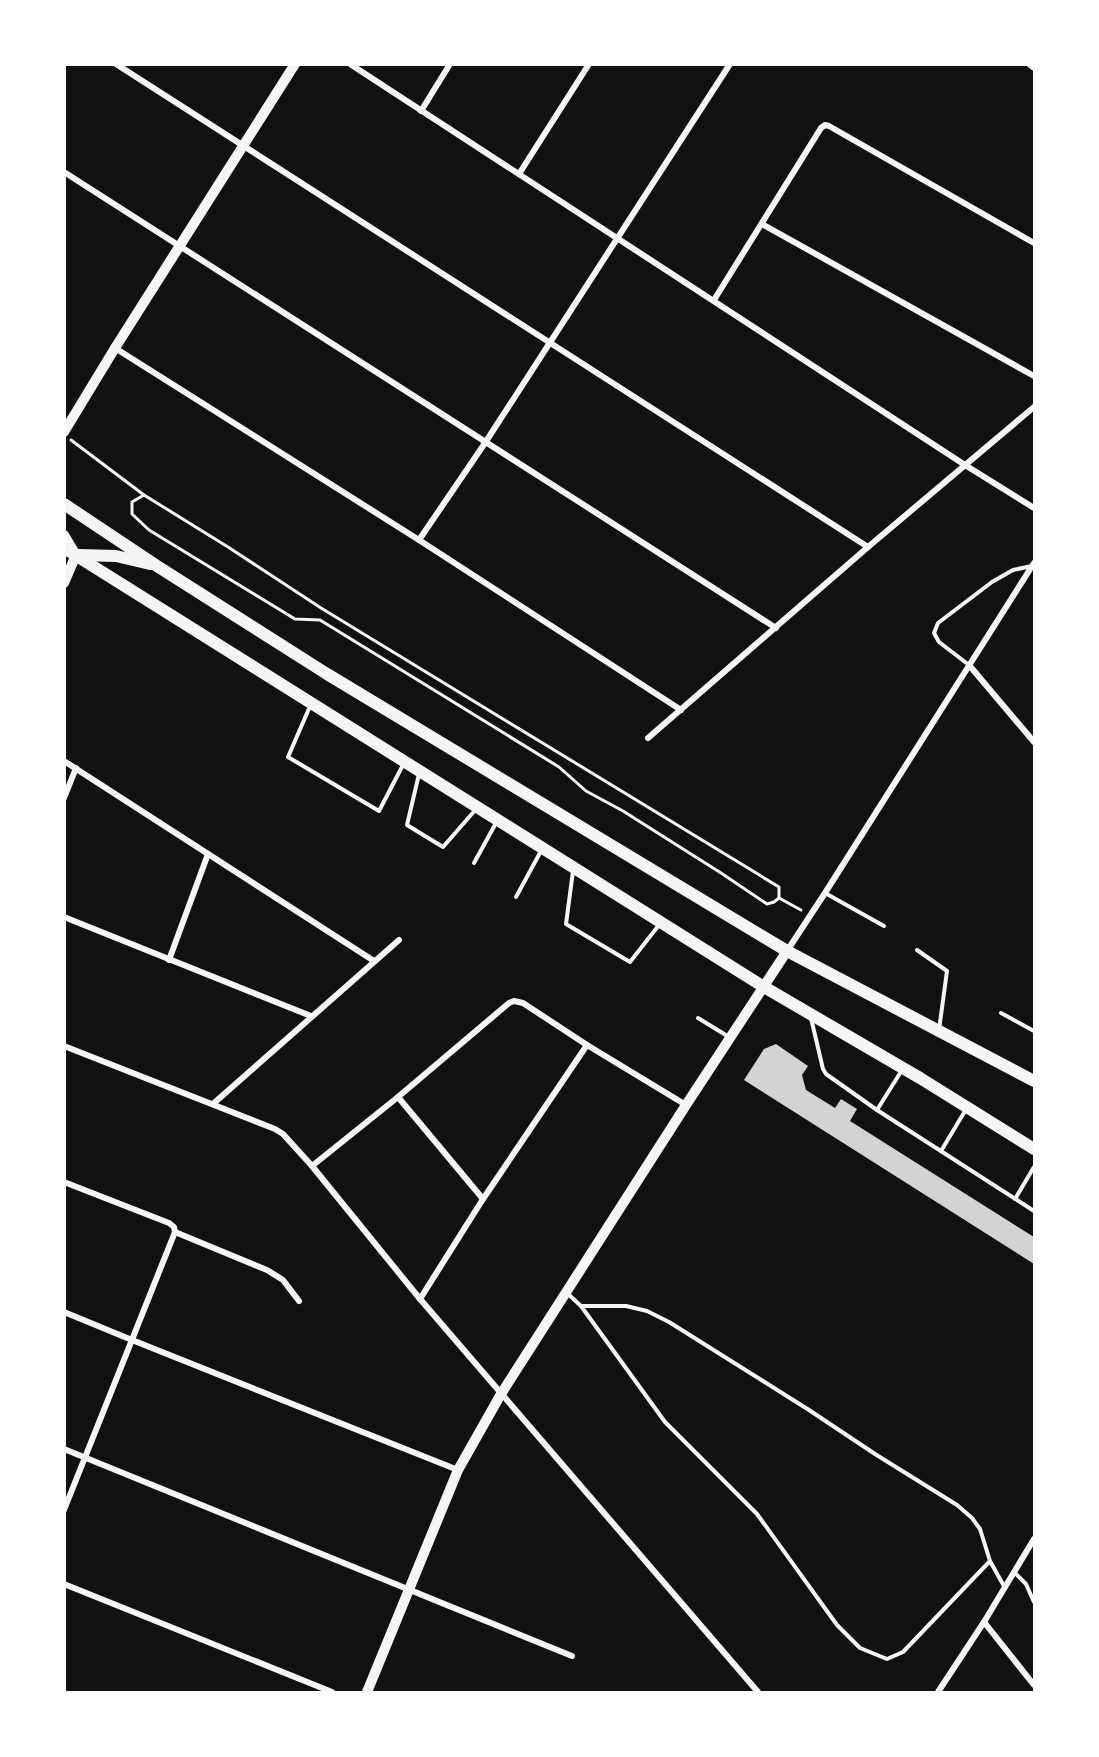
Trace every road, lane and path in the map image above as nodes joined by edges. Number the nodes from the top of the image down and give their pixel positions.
1 (116, 64) edge
2 (295, 64) edge
3 (350, 64) edge
4 (450, 64) edge
5 (589, 64) edge
6 (730, 64) edge
7 (1029, 64) edge
8 (1035, 68) edge
9 (421, 111) junction
10 (243, 146) junction
11 (64, 172) edge
12 (519, 174) junction
13 (762, 224) junction
14 (617, 238) junction
15 (1035, 243) edge
16 (179, 246) junction
17 (714, 300) junction
18 (550, 343) junction
19 (115, 348) junction
20 (1035, 376) edge
21 (1035, 407) edge
22 (66, 434) edge
23 (485, 443) junction
24 (965, 465) junction
25 (144, 495) junction
26 (64, 504) edge
27 (1035, 508) edge
28 (64, 534) edge
29 (419, 540) junction
30 (64, 548) edge
31 (868, 548) junction
32 (76, 555) junction
33 (157, 566) junction
34 (1034, 566) edge
35 (64, 583) edge
36 (776, 628) junction
37 (969, 665) junction
38 (311, 704) junction
39 (681, 710) junction
40 (648, 738) dead end
41 (1035, 742) edge
42 (64, 761) edge
43 (404, 761) junction
44 (76, 768) junction
45 (420, 771) junction
46 (64, 798) edge
47 (478, 807) junction
48 (498, 820) junction
49 (543, 848) junction
50 (208, 854) junction
51 (474, 862) dead end
52 (573, 867) junction
53 (825, 893) junction
54 (516, 897) dead end
55 (779, 898) junction
56 (810, 916) junction
57 (64, 917) edge
58 (661, 922) junction
59 (884, 926) dead end
60 (399, 940) dead end
61 (917, 950) dead end
62 (787, 951) junction
63 (169, 960) junction
64 (374, 962) junction
65 (764, 987) junction
66 (1000, 1013) dead end
67 (810, 1014) junction
68 (311, 1016) junction
69 (698, 1018) dead end
70 (939, 1031) junction
71 (1035, 1031) edge
72 (730, 1038) junction
73 (587, 1045) junction
74 (64, 1046) edge
75 (903, 1068) junction
76 (1035, 1081) edge
77 (398, 1096) junction
78 (214, 1103) junction
79 (686, 1105) junction
80 (967, 1107) junction
81 (877, 1110) junction
82 (1035, 1149) edge
83 (941, 1151) junction
84 (312, 1166) junction
85 (1035, 1167) edge
86 (64, 1182) edge
87 (483, 1199) junction
88 (1016, 1199) junction
89 (1035, 1211) edge
90 (174, 1229) junction
91 (566, 1293) junction
92 (420, 1299) junction
93 (299, 1300) dead end
94 (581, 1306) junction
95 (64, 1312) edge
96 (132, 1340) junction
97 (501, 1394) junction
98 (64, 1449) edge
99 (85, 1458) junction
100 (458, 1470) junction
101 (64, 1510) edge
102 (1035, 1539) edge
103 (990, 1561) junction
104 (1014, 1572) junction
105 (64, 1584) edge
106 (1005, 1588) junction
107 (409, 1591) junction
108 (1035, 1602) edge
109 (984, 1622) junction
110 (572, 1656) dead end
111 (1035, 1685) edge
112 (332, 1692) edge
113 (367, 1692) edge
114 (758, 1692) edge
115 (938, 1692) edge

1 - 10 street
2 - 10 street
3 - 9 street
4 - 9 street
5 - 12 street
6 - 14 street
7 - 8 street
9 - 12 street
10 - 16 street
10 - 18 street
11 - 16 street
12 - 14 street
13 - 15 street
13 - 17 street
13 - 20 street
14 - 17 street
14 - 18 street
16 - 19 street
16 - 23 street
17 - 24 street
18 - 23 street
18 - 31 street
19 - 22 street
19 - 29 street
21 - 24 street
22 - 25 path
23 - 29 street
23 - 36 street
24 - 27 street
24 - 31 street
25 - 55 path
25 - 55 path
26 - 33 main road
28 - 32 street
29 - 39 street
30 - 32 main road
31 - 36 street
32 - 33 main road
32 - 35 street
32 - 38 main road
33 - 62 main road
34 - 37 street
34 - 37 lane
36 - 39 street
37 - 41 street
37 - 53 street
38 - 43 main road
38 - 43 lane
39 - 40 street
42 - 44 street
43 - 45 main road
44 - 46 street
44 - 50 street
45 - 47 main road
45 - 47 lane
47 - 48 main road
48 - 49 main road
48 - 51 lane
49 - 52 main road
49 - 54 lane
50 - 63 street
50 - 64 street
52 - 58 main road
52 - 58 lane
53 - 56 street
53 - 59 lane
55 - 56 path
56 - 62 street
57 - 63 street
58 - 65 main road
60 - 64 street
61 - 70 lane
62 - 65 street
62 - 70 main road
63 - 68 street
64 - 68 street
65 - 67 main road
65 - 72 street
66 - 71 lane
67 - 75 main road
67 - 81 lane
68 - 78 street
69 - 72 lane
70 - 76 main road
72 - 79 street
73 - 77 street
73 - 79 street
73 - 87 street
74 - 78 street
75 - 80 main road
75 - 81 lane
77 - 84 street
77 - 87 street
78 - 84 street
79 - 91 street
80 - 82 main road
80 - 83 lane
81 - 83 lane
83 - 88 lane
84 - 92 street
85 - 88 lane
86 - 90 street
87 - 92 street
88 - 89 lane
90 - 93 street
90 - 96 street
91 - 94 lane
91 - 97 street
92 - 97 street
94 - 103 lane
94 - 103 lane
95 - 96 street
96 - 99 street
96 - 100 street
97 - 100 street
97 - 114 street
98 - 99 street
99 - 101 street
99 - 107 street
100 - 107 street
102 - 104 street
103 - 106 lane
104 - 106 street
104 - 108 lane
105 - 112 street
106 - 109 street
107 - 110 street
107 - 113 street
109 - 111 street
109 - 115 street

